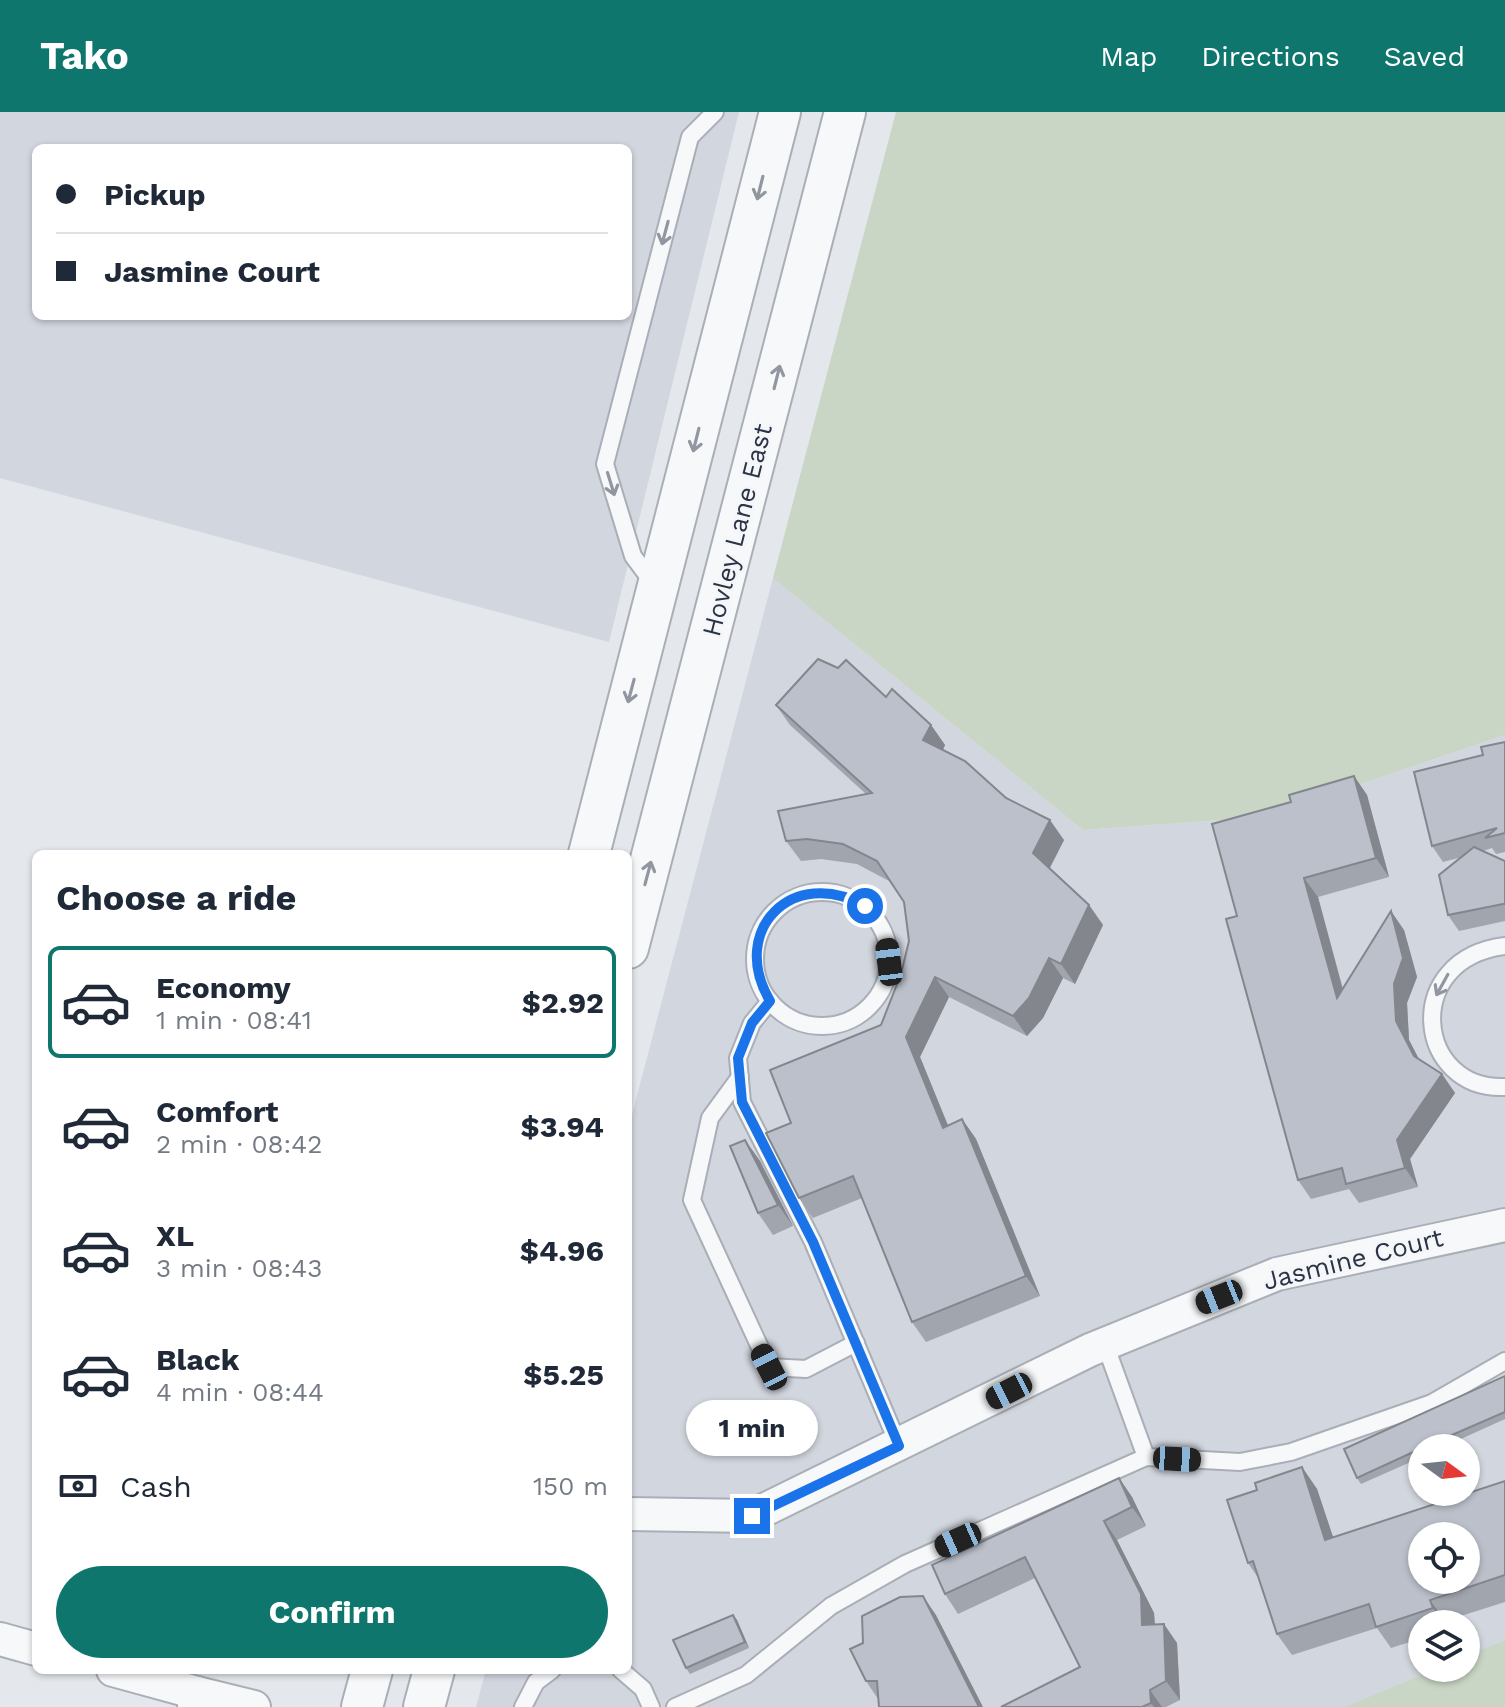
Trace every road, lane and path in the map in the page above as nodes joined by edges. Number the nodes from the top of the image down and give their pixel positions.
1 (715, 112) edge
2 (780, 112) edge
3 (845, 112) edge
4 (658, 591) junction
5 (590, 850) edge
6 (632, 933) edge
7 (1505, 946) edge
8 (770, 1001) junction
9 (740, 1077) junction
10 (1505, 1087) edge
11 (1505, 1225) edge
12 (856, 1343) junction
13 (1105, 1344) junction
14 (1505, 1361) edge
15 (899, 1446) junction
16 (1146, 1457) junction
17 (632, 1514) edge
18 (0, 1639) edge
19 (32, 1648) edge
20 (124, 1674) edge
21 (371, 1674) edge
22 (433, 1674) edge
23 (547, 1674) edge
24 (626, 1674) edge
25 (196, 1700) edge
26 (254, 1707) edge
27 (362, 1707) edge
28 (424, 1707) edge
29 (523, 1707) edge
30 (651, 1707) edge
31 (675, 1707) edge

1 -> 4 lane
2 -> 4 street
6 -> 3 street, Hovley Lane East
4 -> 5 street
7 -> 10 lane
8 - 8 lane
8 - 9 lane
9 - 12 lane
9 - 12 lane
11 - 13 street, Jasmine Court
12 - 15 lane
13 - 15 street, Jasmine Court
13 - 16 lane
14 - 16 lane
15 - 17 street, Jasmine Court
16 - 31 lane
18 - 19 street
20 - 25 street
21 - 27 street
22 - 28 street
23 - 29 lane
24 - 30 lane
25 - 26 street

